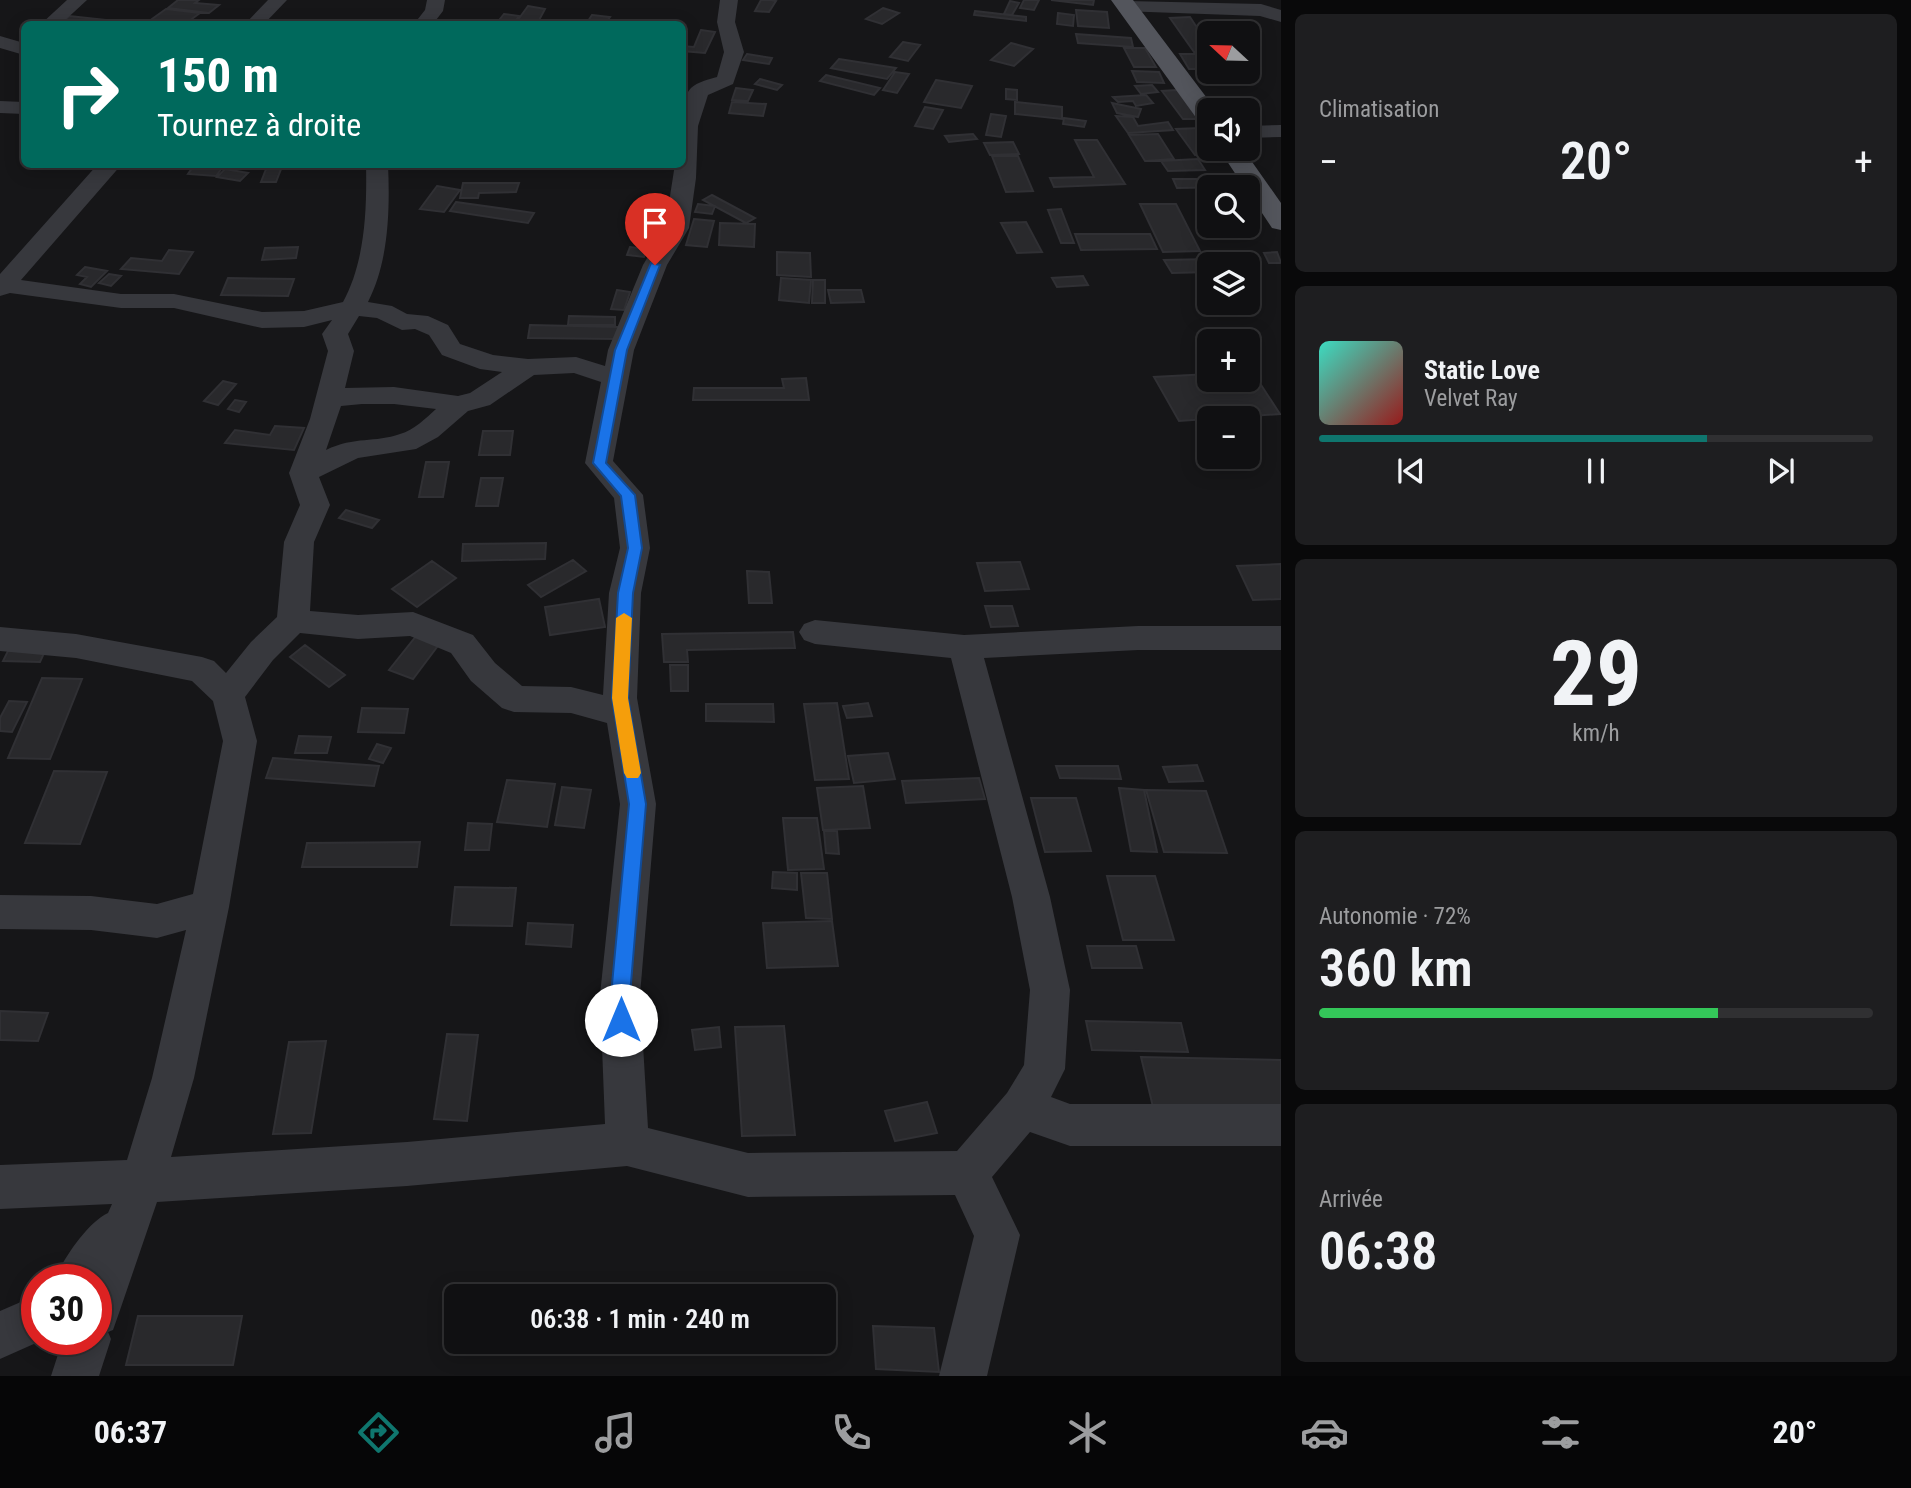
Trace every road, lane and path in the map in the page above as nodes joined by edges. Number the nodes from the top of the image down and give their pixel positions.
1 (78, 0) edge
2 (278, 0) edge
3 (436, 0) edge
4 (729, 0) edge
5 (1125, 4) edge
6 (1281, 16) edge
7 (54, 21) edge
8 (257, 21) edge
9 (426, 21) edge
10 (0, 42) edge
11 (21, 48) edge
12 (1197, 102) edge
13 (0, 107) edge
14 (21, 108) edge
15 (1281, 131) edge
16 (1260, 132) edge
17 (686, 161) edge
18 (1239, 161) edge
19 (107, 168) edge
20 (377, 168) edge
21 (686, 168) edge
22 (1281, 222) edge
23 (1, 286) edge
24 (351, 308) junction
25 (528, 367) junction
26 (615, 378) junction
27 (329, 399) junction
28 (458, 405) junction
29 (303, 473) junction
30 (293, 621) junction
31 (815, 632) dead end
32 (1281, 638) edge
33 (0, 639) edge
34 (964, 647) junction
35 (228, 695) junction
36 (623, 714) junction
37 (210, 907) junction
38 (0, 912) edge
39 (1022, 1108) junction
40 (1281, 1125) edge
41 (627, 1144) junction
42 (967, 1173) junction
43 (0, 1187) edge
44 (136, 1198) junction
45 (89, 1264) edge
46 (112, 1267) edge
47 (21, 1325) edge
48 (0, 1335) edge
49 (82, 1355) edge
50 (75, 1376) edge
51 (963, 1376) edge

1 - 7 street
2 - 8 street
3 - 9 street
4 - 17 street
5 - 6 street
5 - 12 main road
10 - 11 street
13 - 14 street
15 - 16 street
18 - 22 main road
19 - 23 street
20 - 24 street
21 - 26 street
23 - 24 street
24 - 25 street
24 - 27 street
25 - 26 street
25 - 28 street
26 - 36 street
27 - 28 street
27 - 29 street
28 - 29 street
29 - 30 street
30 - 35 street
30 - 36 street
31 - 34 street
32 - 34 street
33 - 35 street
34 - 39 street
35 - 37 street
36 - 41 street
37 - 38 street
37 - 44 street
39 - 40 street
39 - 42 street
41 - 42 street
41 - 44 street
42 - 51 street
43 - 44 street
44 - 45 street
44 - 46 street
47 - 48 street
49 - 50 street

